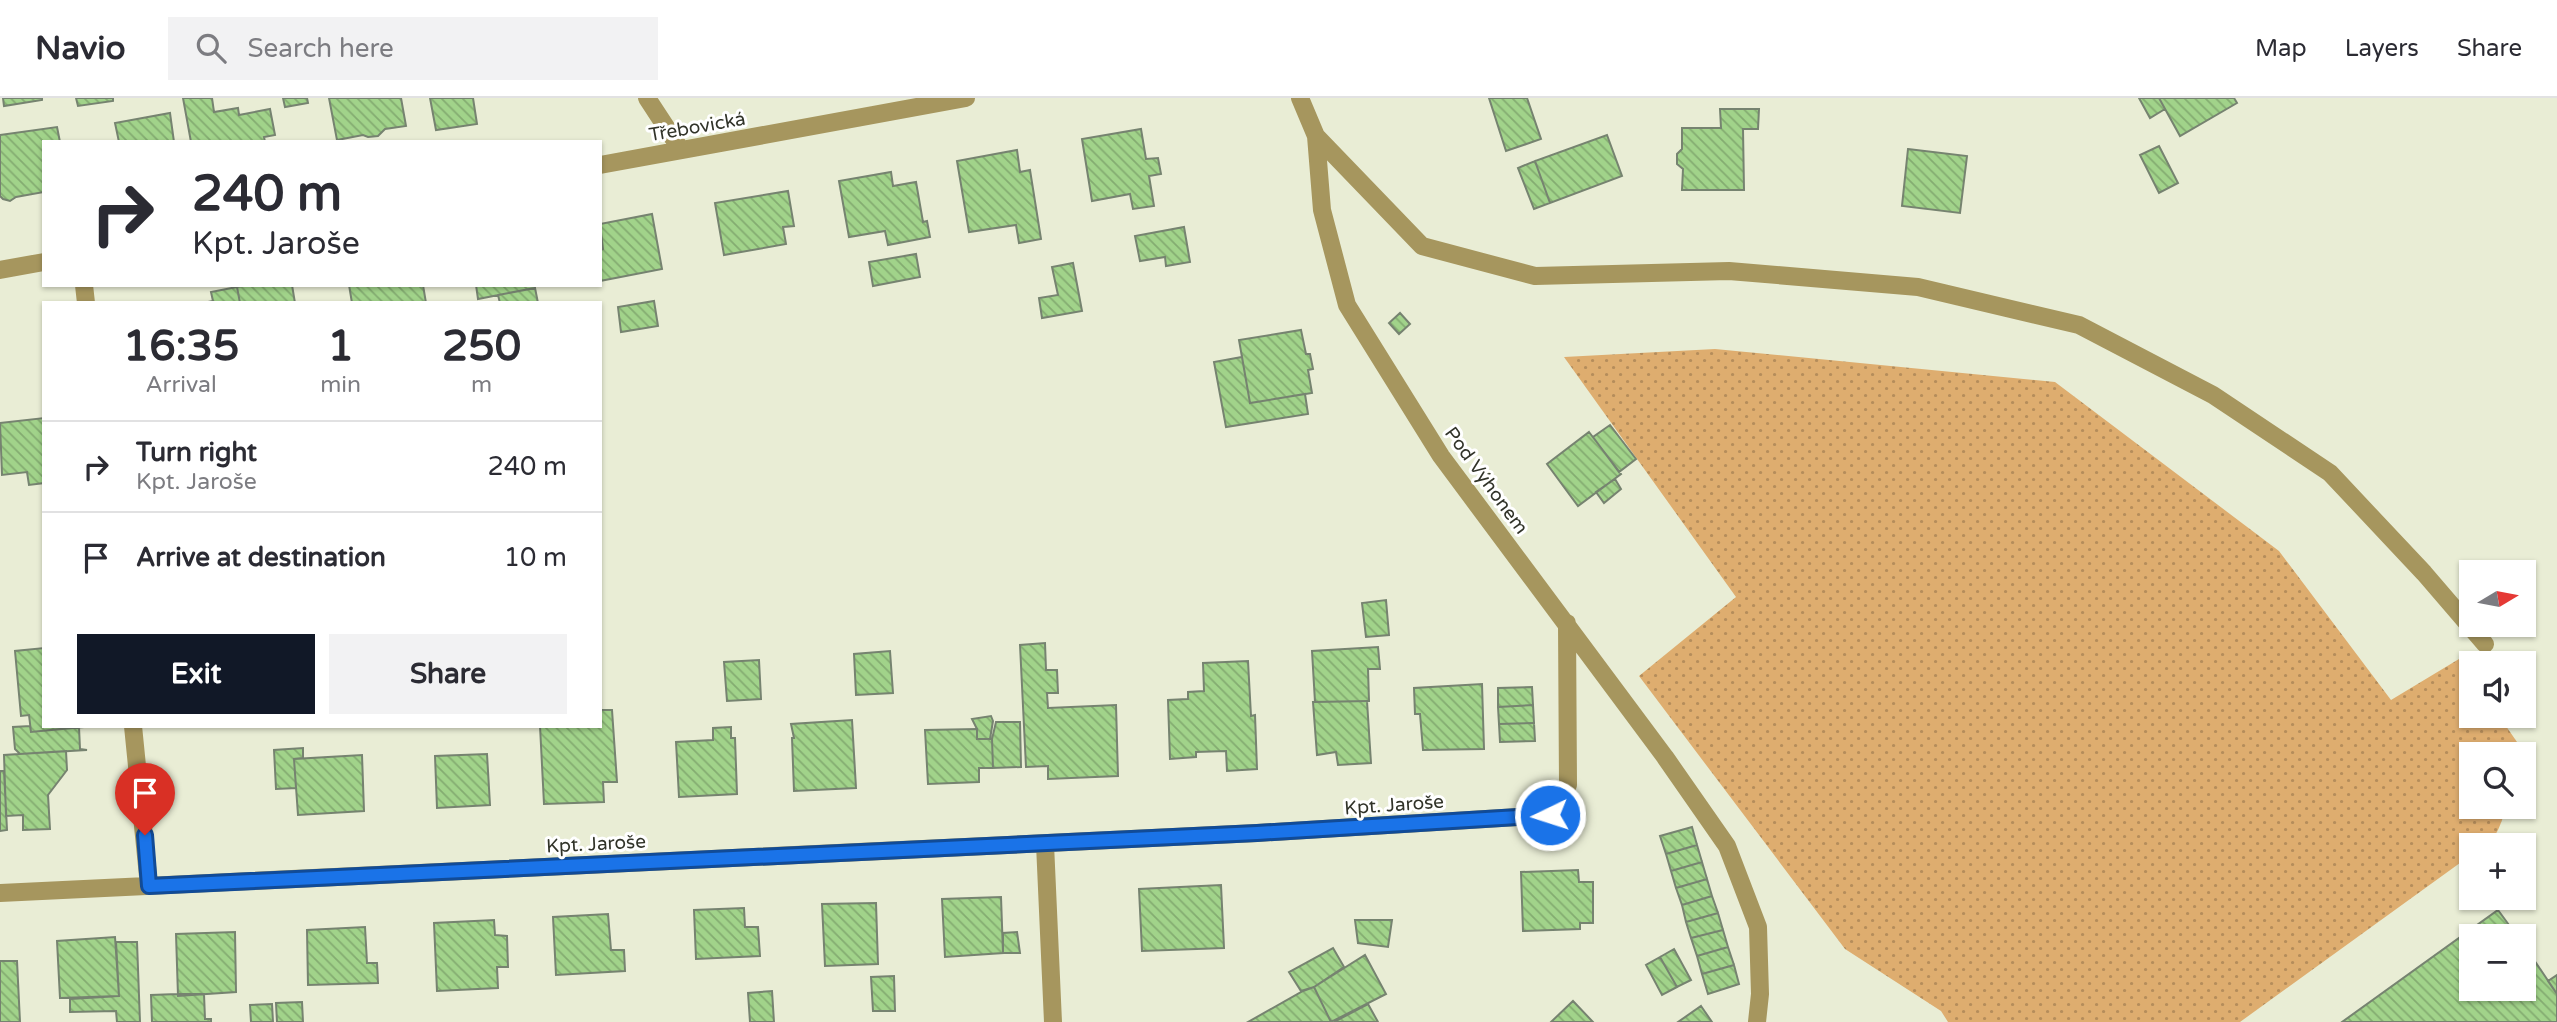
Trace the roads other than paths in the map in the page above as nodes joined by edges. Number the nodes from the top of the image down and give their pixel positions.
1 (647, 98) edge
2 (966, 98) edge
3 (1300, 98) edge
4 (1315, 136) junction
5 (681, 150) junction
6 (602, 164) edge
7 (42, 262) edge
8 (0, 270) edge
9 (1567, 623) junction
10 (2485, 644) dead end
11 (134, 728) edge
12 (1045, 844) junction
13 (149, 886) junction
14 (0, 893) edge
15 (1053, 1022) edge
16 (1757, 1022) edge

1 - 5 street
2 - 5 street, Třebovická
3 - 4 street, Pod Výhonem
4 - 9 street, Pod Výhonem
4 - 10 street
5 - 6 street, Třebovická
7 - 8 street
9 - 12 street, Kpt. Jaroše
9 - 16 street, Pod Výhonem
11 - 13 street
12 - 13 street, Kpt. Jaroše
12 - 15 street
13 - 14 street, Kpt. Jaroše

